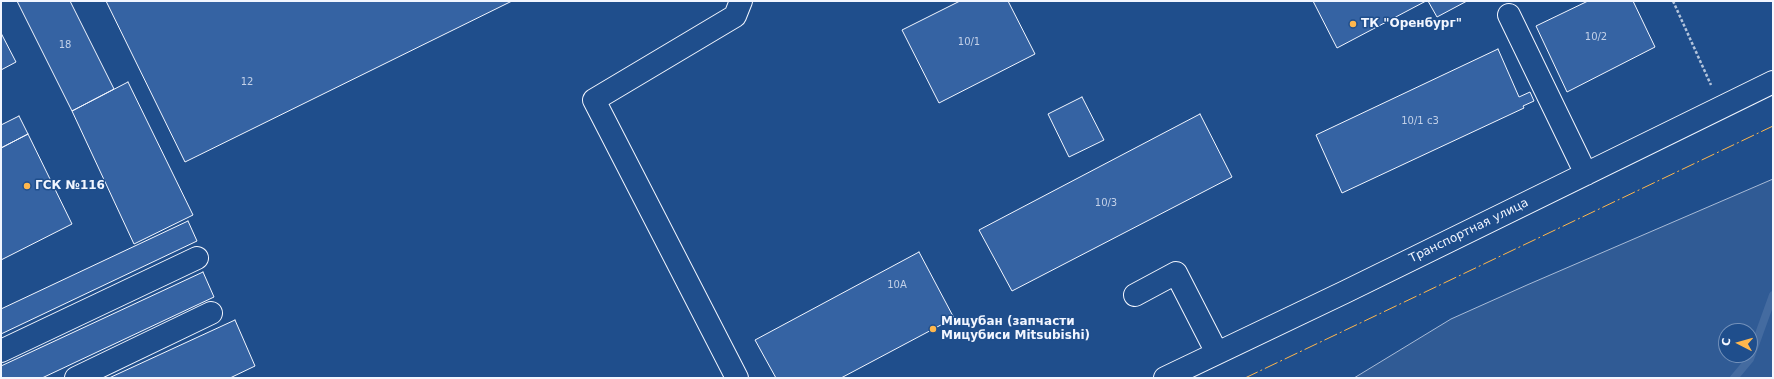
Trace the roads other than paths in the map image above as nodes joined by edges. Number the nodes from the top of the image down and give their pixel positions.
1 (741, 1) edge
2 (1510, 15) dead end
3 (1773, 82) edge
4 (1586, 174) junction
5 (197, 258) dead end
6 (1134, 295) dead end
7 (211, 313) dead end
8 (1, 351) edge
9 (1217, 353) junction
10 (76, 378) edge
11 (737, 378) edge
12 (1165, 378) edge

1 - 11 street
2 - 4 street
3 - 4 street, Транспортная улица
4 - 9 street, Транспортная улица
5 - 8 street
6 - 9 street
7 - 10 street
9 - 12 street, Транспортная улица

